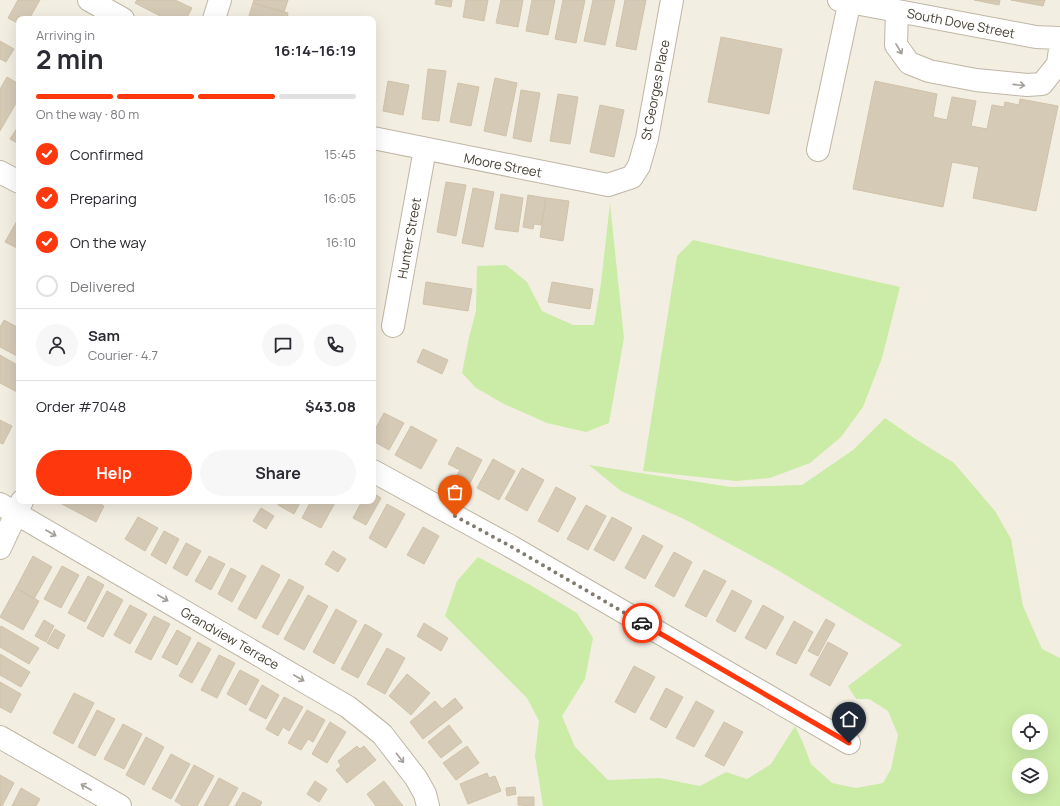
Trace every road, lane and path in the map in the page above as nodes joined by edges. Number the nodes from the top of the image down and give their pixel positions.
1 (89, 0) edge
2 (220, 0) edge
3 (672, 0) edge
4 (846, 1) edge
5 (897, 11) junction
6 (118, 16) edge
7 (215, 16) edge
8 (1060, 38) edge
9 (1060, 49) edge
10 (376, 139) edge
11 (425, 149) junction
12 (818, 150) dead end
13 (0, 172) edge
14 (632, 177) joint
15 (16, 180) edge
16 (393, 326) dead end
17 (376, 473) edge
18 (13, 506) edge
19 (0, 548) edge
20 (0, 737) edge
21 (849, 743) dead end
22 (120, 806) edge
23 (428, 806) edge

1 - 6 street
2 - 7 street
3 - 14 street, St Georges Place
4 - 5 street, South Dove Street
4 - 12 street
5 - 8 street, South Dove Street
5 -> 9 street
10 - 11 street, Moore Street
11 - 14 street, Moore Street
11 - 16 street, Hunter Street
13 - 15 street
17 - 21 street
18 - 19 street
18 -> 23 street, Grandview Terrace
22 -> 20 street

